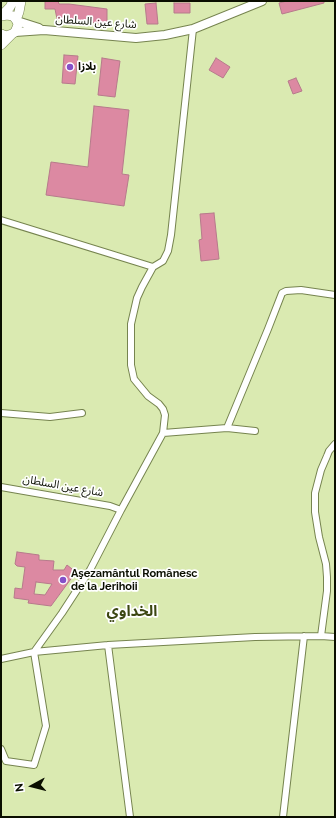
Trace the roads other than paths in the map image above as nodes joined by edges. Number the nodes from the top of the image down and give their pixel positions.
1 (13, 1) edge
2 (21, 1) edge
3 (262, 1) edge
4 (1, 16) edge
5 (16, 21) junction
6 (193, 29) junction
7 (44, 30) junction
8 (14, 33) junction
9 (1, 34) edge
10 (1, 45) edge
11 (1, 220) edge
12 (153, 267) junction
13 (335, 295) edge
14 (1, 413) edge
15 (82, 413) dead end
16 (227, 428) junction
17 (255, 431) dead end
18 (163, 433) junction
19 (335, 444) edge
20 (1, 487) edge
21 (121, 510) junction
22 (304, 636) junction
23 (321, 636) junction
24 (335, 637) edge
25 (108, 645) junction
26 (34, 652) junction
27 (1, 659) edge
28 (1, 749) edge
29 (130, 817) edge
30 (283, 817) edge

1 - 4 main road
2 - 5 main road
3 - 6 street, شارع عين السلطان
4 - 5 main road
5 - 7 street, شارع عين السلطان
5 - 8 main road
6 - 7 street, شارع عين السلطان
6 - 12 street
7 - 8 street, شارع عين السلطان
8 - 9 main road
8 - 10 main road
11 - 12 street
12 - 18 street
13 - 16 street
14 - 15 street
16 - 17 street
16 - 18 street
18 - 21 street
19 - 23 street
20 - 21 street, شارع عين السلطان
21 - 26 street
22 - 23 street
22 - 25 street
22 - 30 street
23 - 24 street
25 - 26 street
25 - 29 street
26 - 27 street
26 - 28 street

